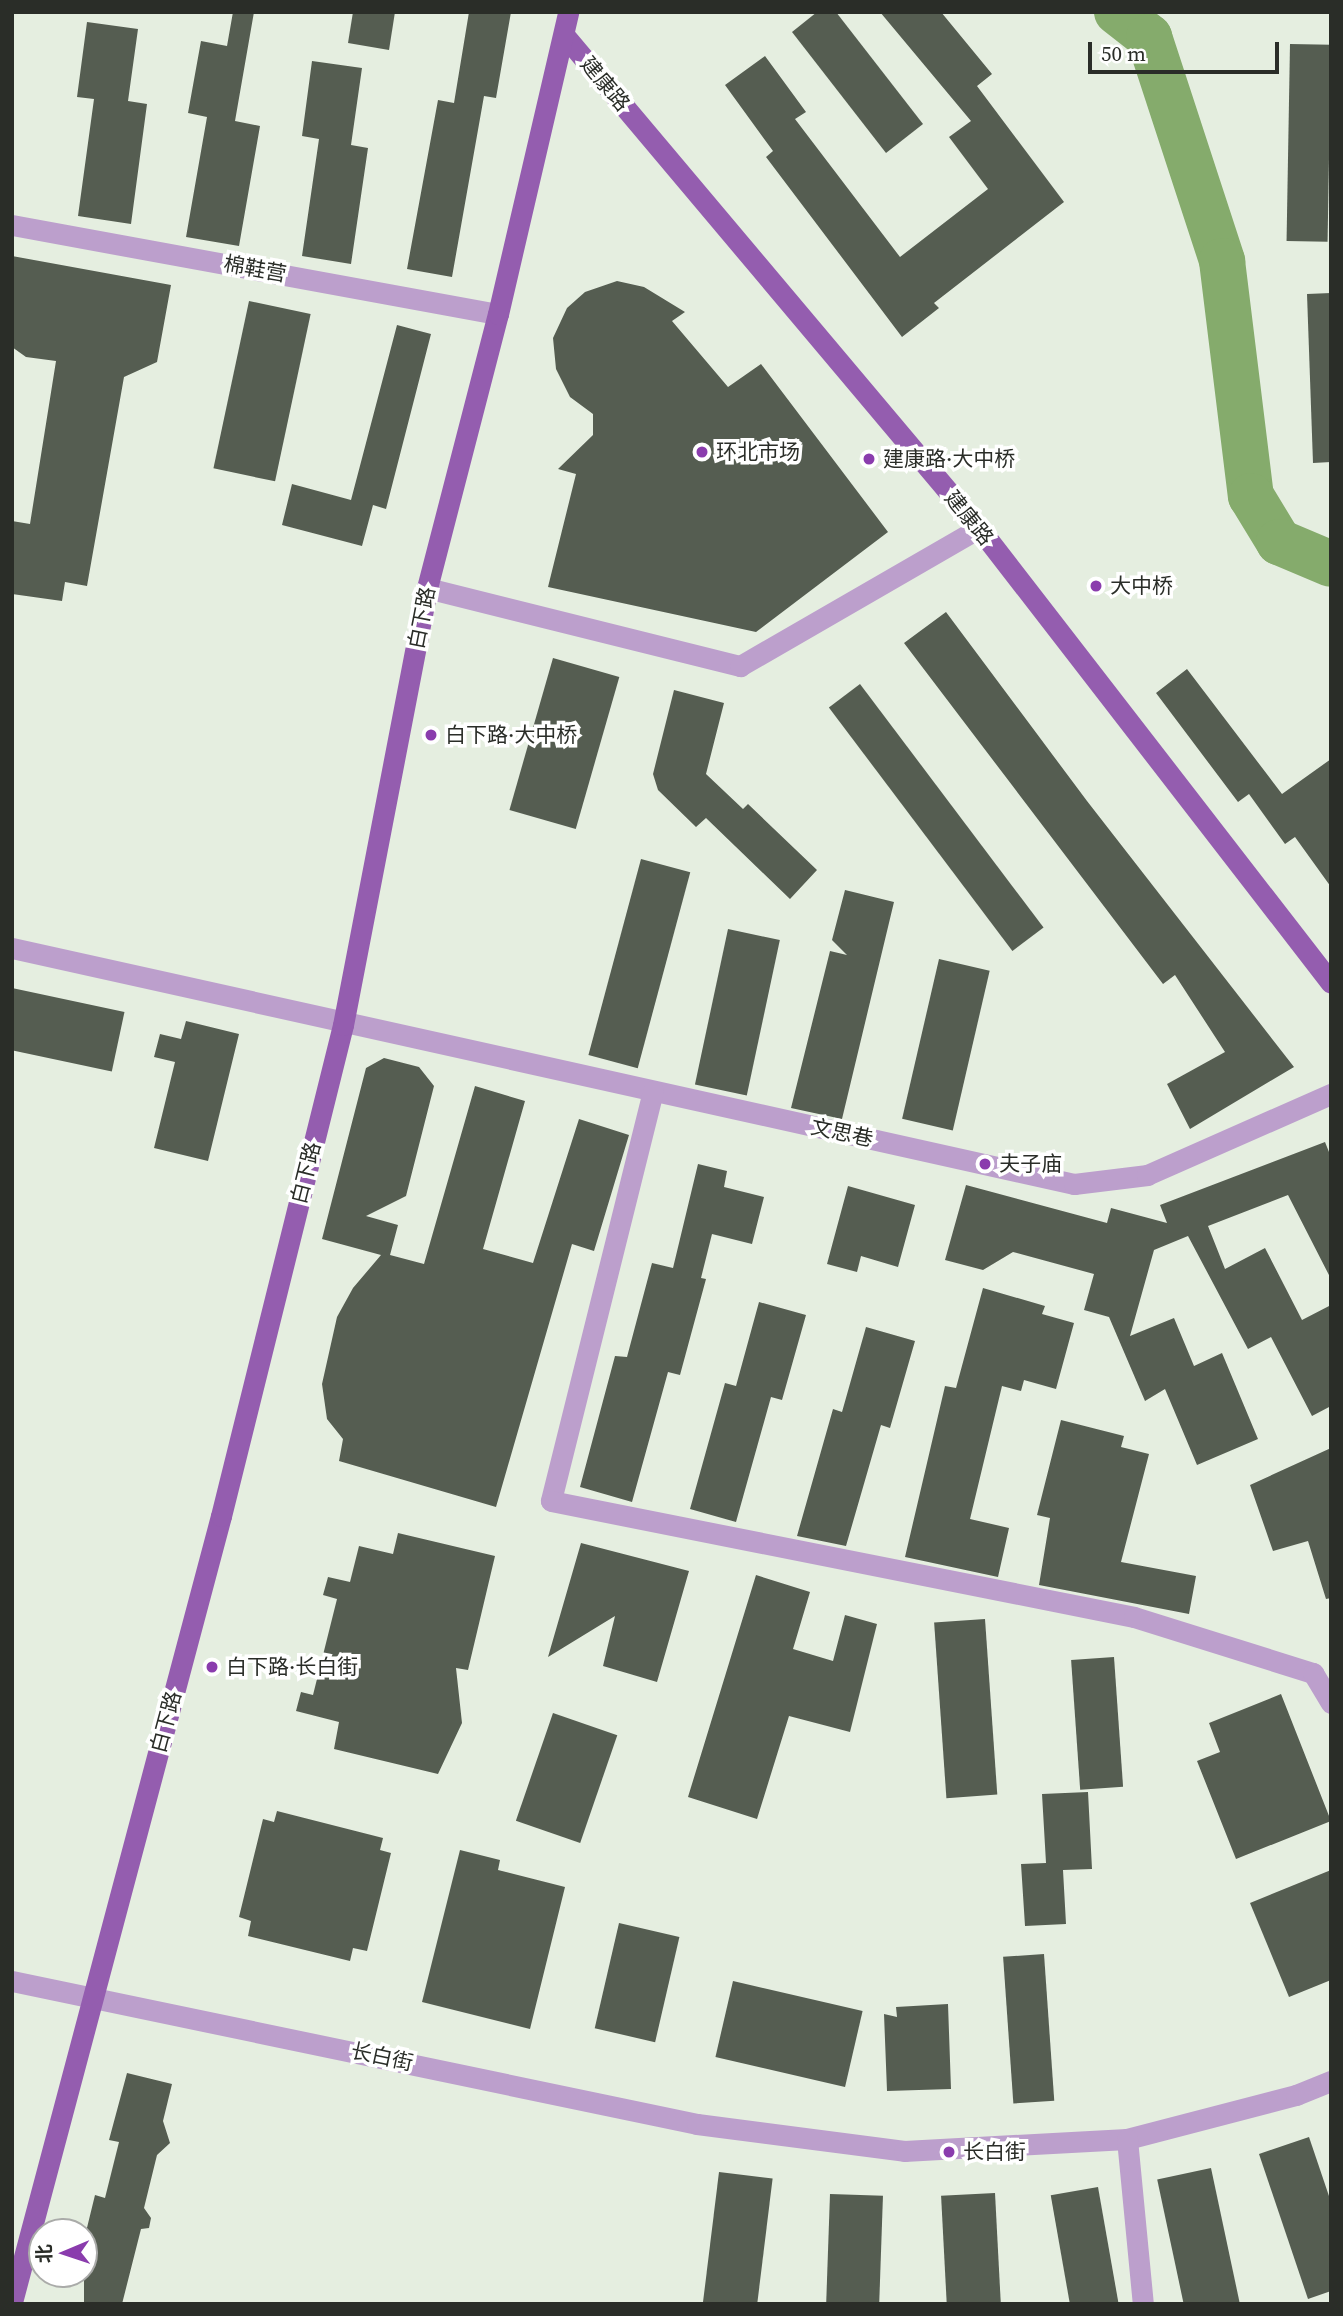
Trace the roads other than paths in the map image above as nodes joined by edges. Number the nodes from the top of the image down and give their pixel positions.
1 (568, 12) edge
2 (564, 35) junction
3 (12, 225) edge
4 (498, 314) junction
5 (979, 528) junction
6 (427, 587) junction
7 (12, 948) edge
8 (1331, 983) edge
9 (343, 1024) junction
10 (653, 1091) junction
11 (1331, 1094) edge
12 (1331, 1703) edge
13 (12, 1981) edge
14 (93, 1996) junction
15 (1331, 2081) edge
16 (1127, 2139) junction
17 (12, 2302) edge
18 (1143, 2304) edge

1 - 2 main road
2 - 4 main road, 白下路
2 - 5 main road, 建康路
3 - 4 street, 棉鞋营
4 - 6 main road, 白下路
5 - 6 street
5 - 8 main road, 建康路
6 - 9 main road, 白下路
7 - 9 street, 文思巷
9 - 10 street, 文思巷
9 - 14 main road, 白下路
10 - 11 street, 文思巷
10 - 12 street
13 - 14 street, 长白街
14 - 16 street, 长白街
14 - 17 main road, 白下路
15 - 16 street, 长白街
16 - 18 street

